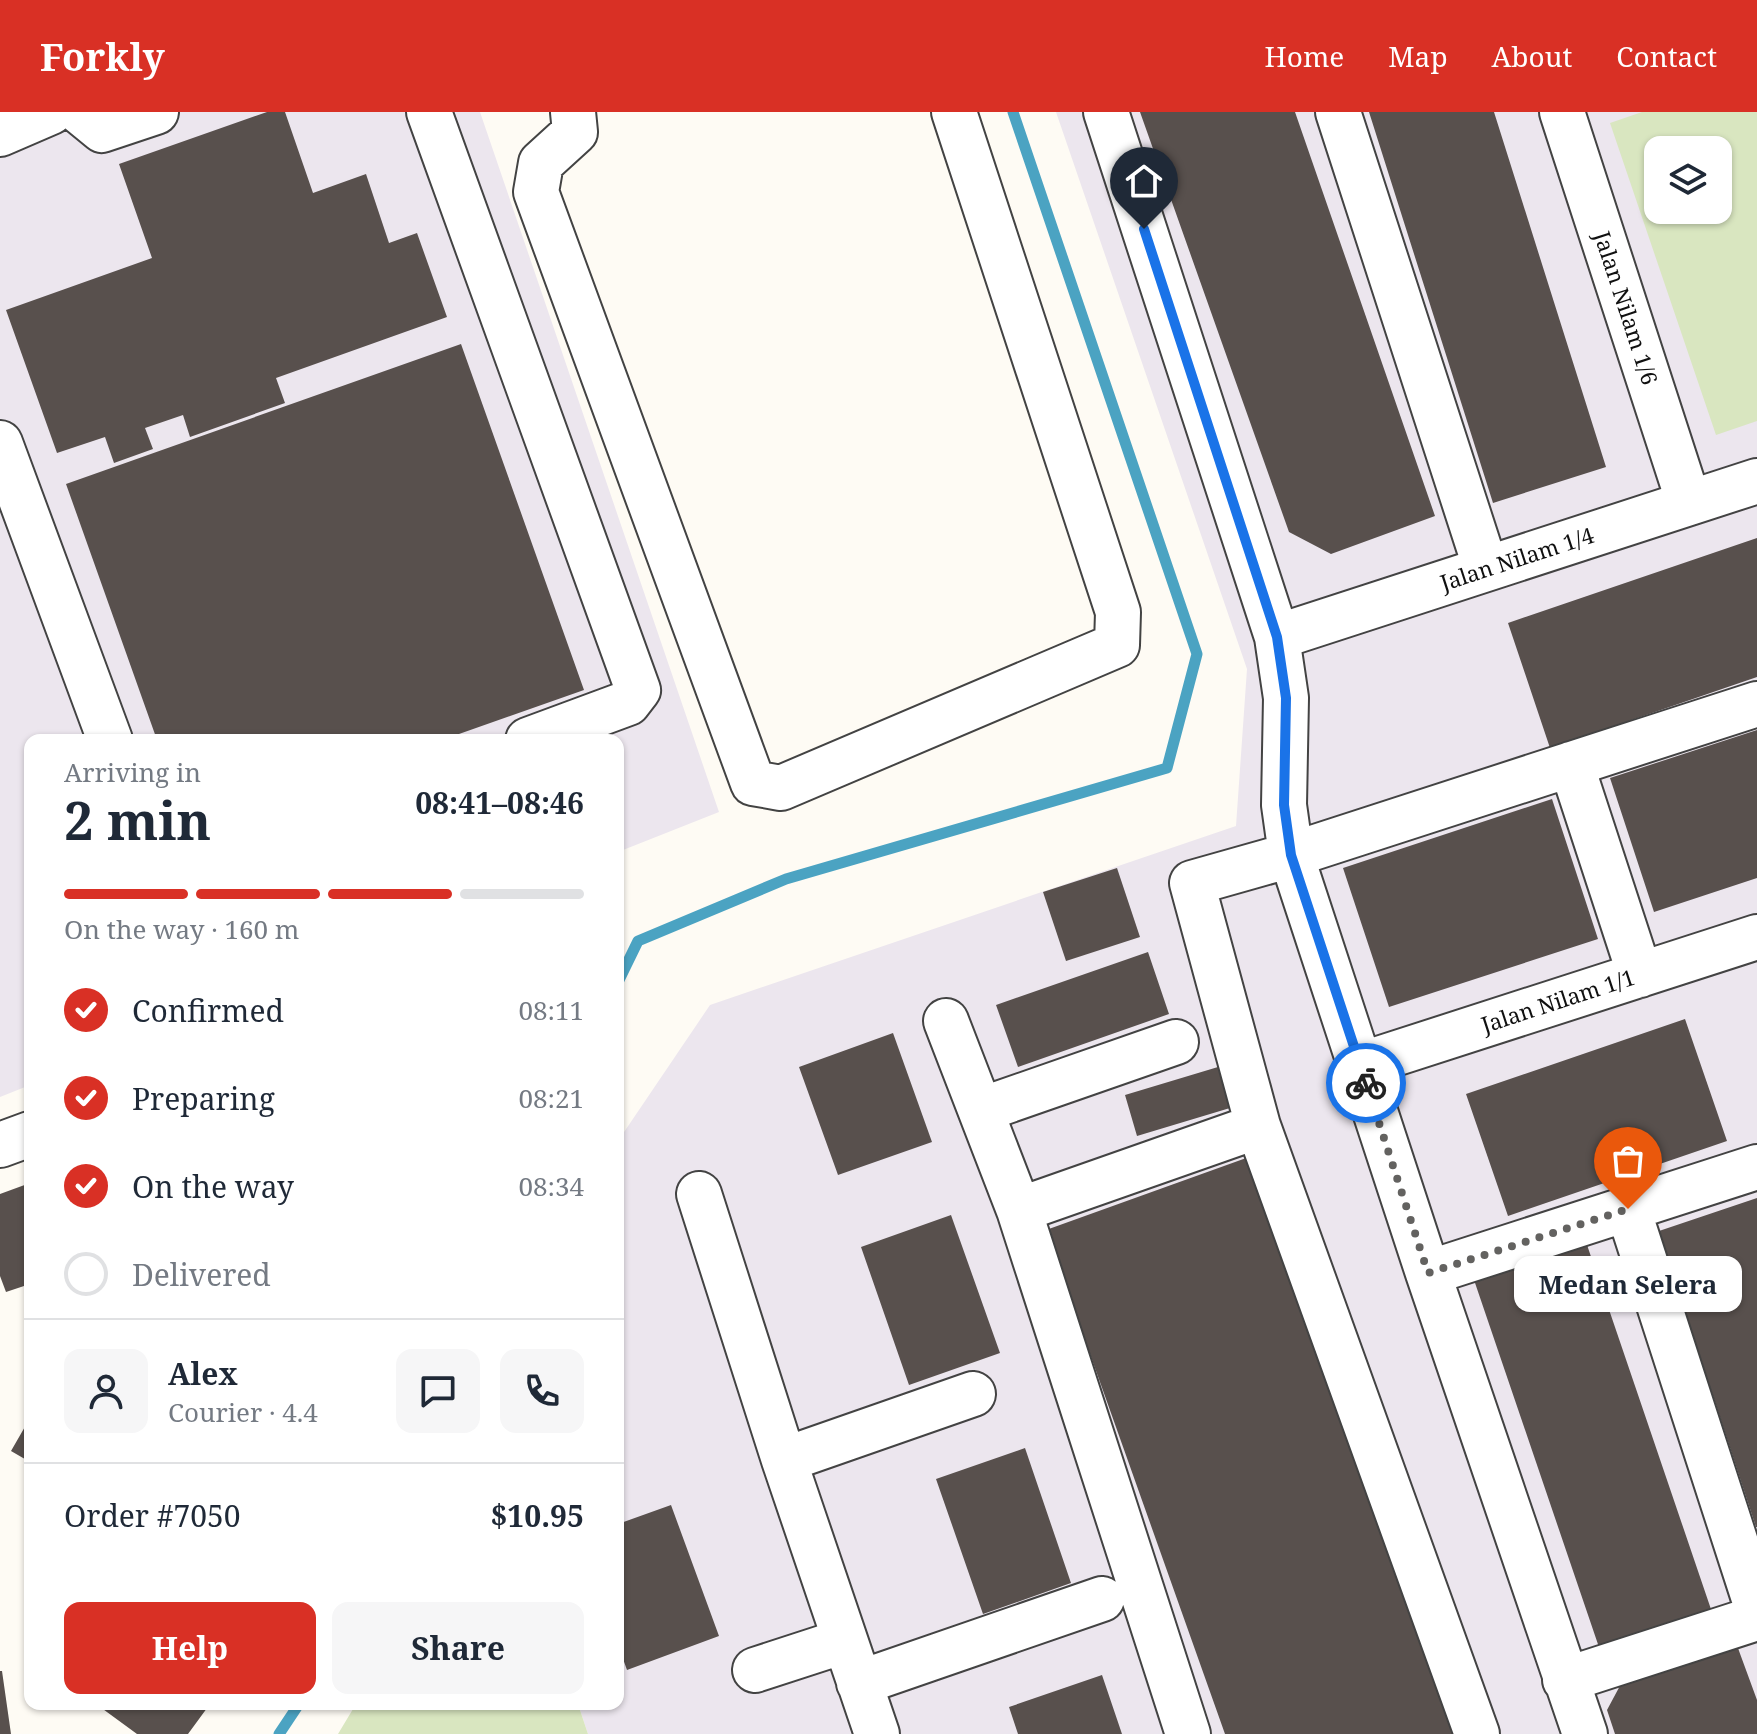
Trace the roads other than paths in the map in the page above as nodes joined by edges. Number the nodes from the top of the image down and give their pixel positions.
1 (51, 112) edge
2 (80, 112) edge
3 (156, 112) edge
4 (429, 112) edge
5 (573, 112) edge
6 (954, 112) edge
7 (1106, 112) edge
8 (1338, 112) edge
9 (1562, 112) edge
10 (0, 134) edge
11 (0, 443) edge
12 (1757, 481) edge
13 (1689, 503) junction
14 (1486, 569) junction
15 (1277, 637) junction
16 (1757, 704) edge
17 (108, 734) edge
18 (544, 734) edge
19 (1571, 764) junction
20 (1291, 855) junction
21 (1757, 937) edge
22 (1640, 975) junction
23 (946, 1021) dead end
24 (1176, 1042) dead end
25 (1360, 1065) junction
26 (981, 1110) junction
27 (1258, 1126) junction
28 (24, 1136) edge
29 (0, 1145) edge
30 (1757, 1167) edge
31 (699, 1194) dead end
32 (1628, 1209) junction
33 (1019, 1210) junction
34 (1428, 1273) junction
35 (973, 1394) dead end
36 (784, 1460) junction
37 (1102, 1599) dead end
38 (1757, 1608) edge
39 (1757, 1618) edge
40 (844, 1641) junction
41 (755, 1670) dead end
42 (1565, 1680) junction
43 (859, 1683) junction
44 (877, 1734) edge
45 (1188, 1734) edge
46 (1477, 1734) edge
47 (1585, 1734) edge

1 - 10 street
2 - 3 street
4 - 18 street
5 - 6 street
7 - 15 street
8 - 14 street
9 - 13 street, Jalan Nilam 1/6
11 - 17 street
12 - 13 street, Jalan Nilam 1/4
13 - 14 street, Jalan Nilam 1/4
14 - 15 street, Jalan Nilam 1/4
15 - 20 street
16 - 19 street
19 - 20 street
19 - 22 street
20 - 25 street
20 - 27 street
21 - 22 street, Jalan Nilam 1/1
22 - 25 street, Jalan Nilam 1/1
23 - 26 street
24 - 26 street
25 - 34 street
26 - 33 street
27 - 33 street
27 - 46 street
28 - 29 street
30 - 32 street
31 - 36 street
32 - 34 street
32 - 38 street
33 - 45 street
34 - 42 street
35 - 36 street
36 - 40 street
37 - 43 street
39 - 42 street
40 - 41 street
40 - 43 street
42 - 47 street
43 - 44 street

